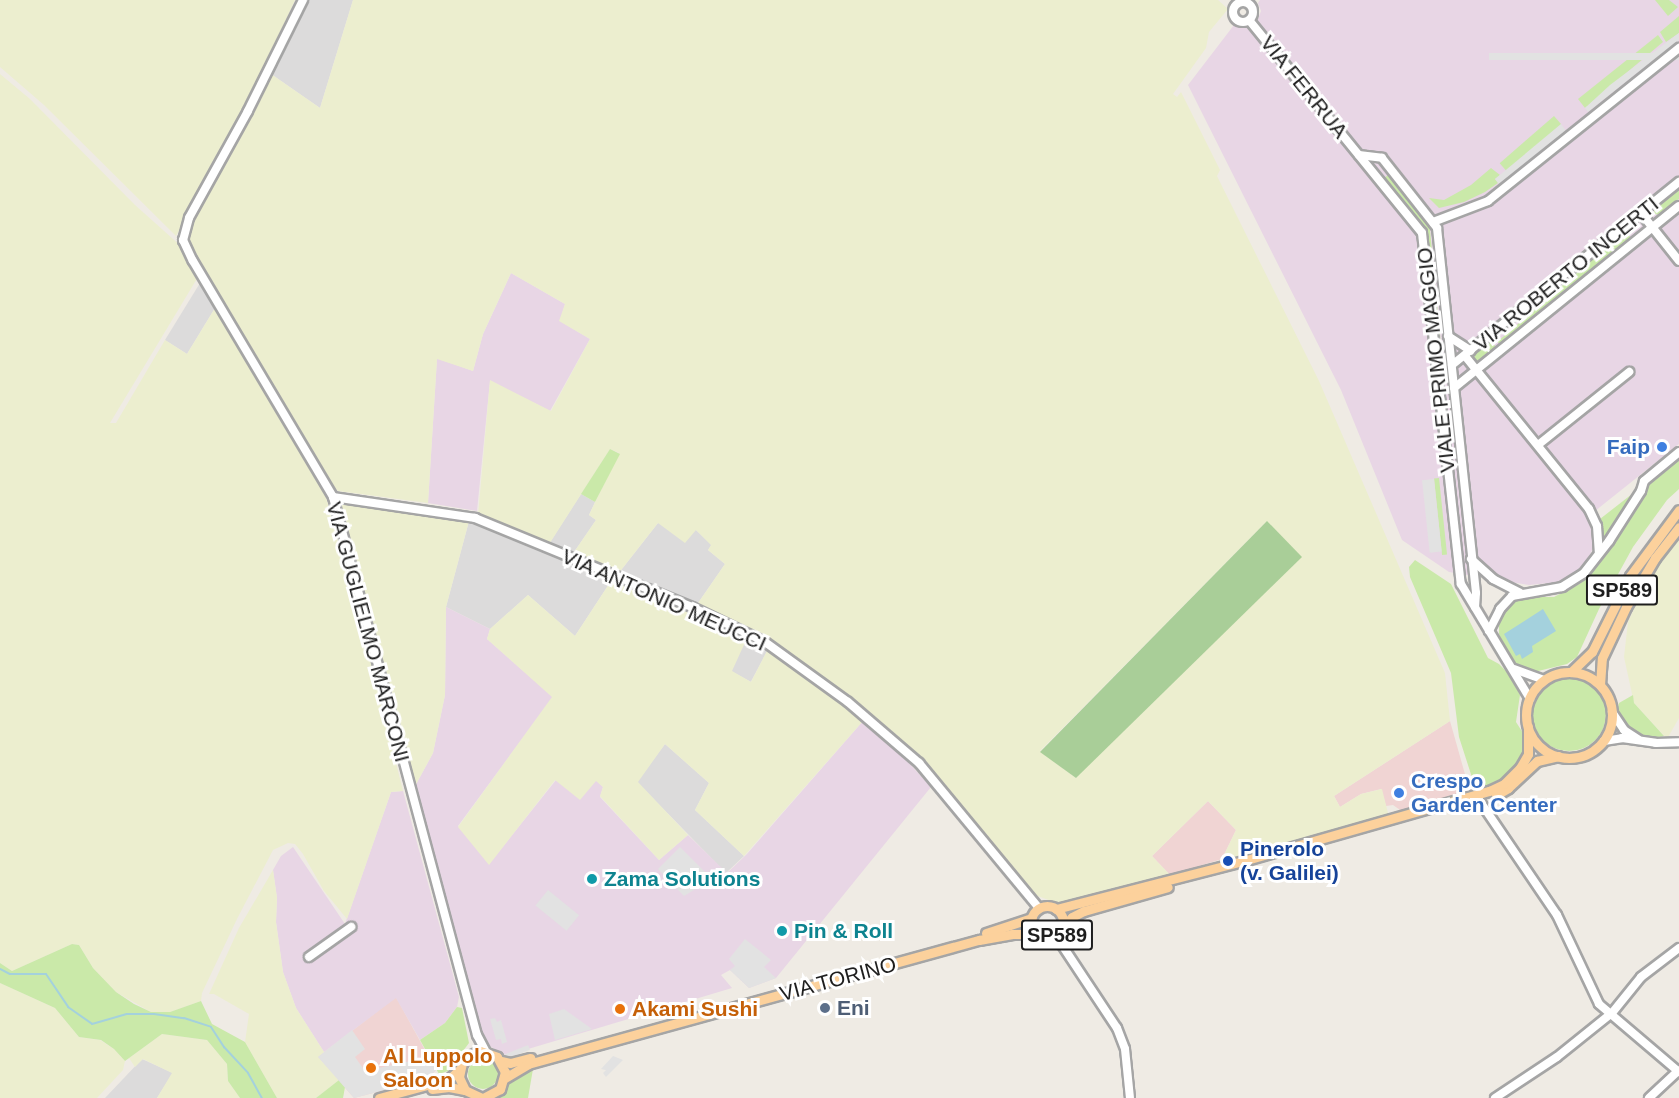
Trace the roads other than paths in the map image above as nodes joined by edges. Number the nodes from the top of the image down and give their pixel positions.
1 (303, 0) edge
2 (1249, 2) edge
3 (1249, 20) junction
4 (1679, 48) edge
5 (1359, 155) junction
6 (1679, 182) edge
7 (1679, 206) edge
8 (1641, 213) junction
9 (1433, 222) junction
10 (1653, 227) junction
11 (1679, 261) edge
12 (1448, 336) junction
13 (1468, 353) junction
14 (1452, 365) junction
15 (1477, 370) junction
16 (1629, 372) dead end
17 (1453, 376) junction
18 (1438, 378) junction
19 (1454, 388) junction
20 (1538, 445) junction
21 (1679, 452) edge
22 (333, 497) junction
23 (1679, 510) edge
24 (1679, 527) edge
25 (1470, 550) junction
26 (1456, 551) junction
27 (1599, 554) junction
28 (1471, 559) junction
29 (1520, 593) junction
30 (1475, 608) junction
31 (1489, 631) junction
32 (1514, 669) junction
33 (1570, 672) junction
34 (1544, 680) junction
35 (1600, 685) junction
36 (1530, 699) junction
37 (1612, 712) junction
38 (1528, 727) junction
39 (1640, 740) junction
40 (1604, 741) junction
41 (1679, 742) edge
42 (1558, 756) junction
43 (1479, 800) junction
44 (1039, 908) junction
45 (1056, 909) junction
46 (1032, 918) junction
47 (351, 927) dead end
48 (1063, 927) junction
49 (1036, 934) junction
50 (1056, 936) junction
51 (1679, 948) edge
52 (309, 957) dead end
53 (1612, 1013) junction
54 (477, 1035) junction
55 (486, 1052) junction
56 (473, 1053) junction
57 (502, 1062) junction
58 (459, 1070) junction
59 (1679, 1071) edge
60 (505, 1078) junction
61 (465, 1090) junction
62 (495, 1096) edge
63 (379, 1098) edge
64 (401, 1098) edge
65 (476, 1098) edge
66 (483, 1098) edge
67 (1130, 1098) edge
68 (1495, 1098) edge
69 (1649, 1098) edge

1 - 22 street, VIA GUGLIELMO MARCONI
2 - 3 street
2 - 3 street
3 - 5 street, VIA FERRUA
4 - 9 street
5 - 9 street, VIALE PRIMO MAGGIO
5 - 18 street, VIALE PRIMO MAGGIO
6 - 8 street, VIA ROBERTO INCERTI
7 - 10 street, VIA ROBERTO INCERTI
8 - 10 street
8 - 13 street, VIA ROBERTO INCERTI
9 - 12 street, VIALE PRIMO MAGGIO
10 - 11 street
10 - 15 street, VIA ROBERTO INCERTI
12 - 13 street
12 - 14 street, VIALE PRIMO MAGGIO
13 - 14 street, VIA ROBERTO INCERTI
13 - 15 street
14 - 17 street, VIALE PRIMO MAGGIO
15 - 19 street, VIA ROBERTO INCERTI
15 - 20 street
16 - 20 street
17 - 18 street
17 - 19 street, VIALE PRIMO MAGGIO
18 - 26 street, VIALE PRIMO MAGGIO
19 - 25 street, VIALE PRIMO MAGGIO
20 - 27 street
21 - 27 street
22 - 44 street, VIA ANTONIO MEUCCI
22 - 54 street, VIA GUGLIELMO MARCONI
23 - 33 main road, SP589
24 - 35 main road, SP589
25 - 26 street
25 - 28 street, VIALE PRIMO MAGGIO
26 - 30 street, VIALE PRIMO MAGGIO
27 - 29 street
28 - 29 street
28 - 30 street, VIALE PRIMO MAGGIO
29 - 31 street
30 - 31 street, VIALE PRIMO MAGGIO
31 - 32 street, VIALE PRIMO MAGGIO
32 - 34 street
32 - 36 street, VIALE PRIMO MAGGIO
33 - 34 main road, SP589
33 - 35 main road
34 - 36 main road
35 - 37 main road
36 - 38 main road, SP589
37 - 39 street
37 - 40 main road
38 - 42 main road
38 - 45 main road, SP589
39 - 40 street
39 - 41 street
40 - 42 main road, SP589
42 - 43 main road, SP589
43 - 48 main road, SP589
43 - 53 street
44 - 45 main road, SP589
44 - 46 main road, SP589
45 - 48 main road, SP589
46 - 49 main road, SP589
46 - 57 main road, VIA TORINO / SP589
47 - 52 street
48 - 50 main road, SP589
49 - 50 main road, SP589
49 - 60 main road, VIA TORINO / SP589
50 - 67 street
51 - 53 street
53 - 59 street
53 - 68 street
54 - 55 street, VIA GUGLIELMO MARCONI
54 - 56 street, VIA GUGLIELMO MARCONI
55 - 56 main road
55 - 57 main road
56 - 58 main road
57 - 60 main road
58 - 61 main road
58 - 63 main road
59 - 69 street
60 - 62 main road
61 - 64 main road
61 - 65 main road
62 - 66 main road
65 - 66 main road

